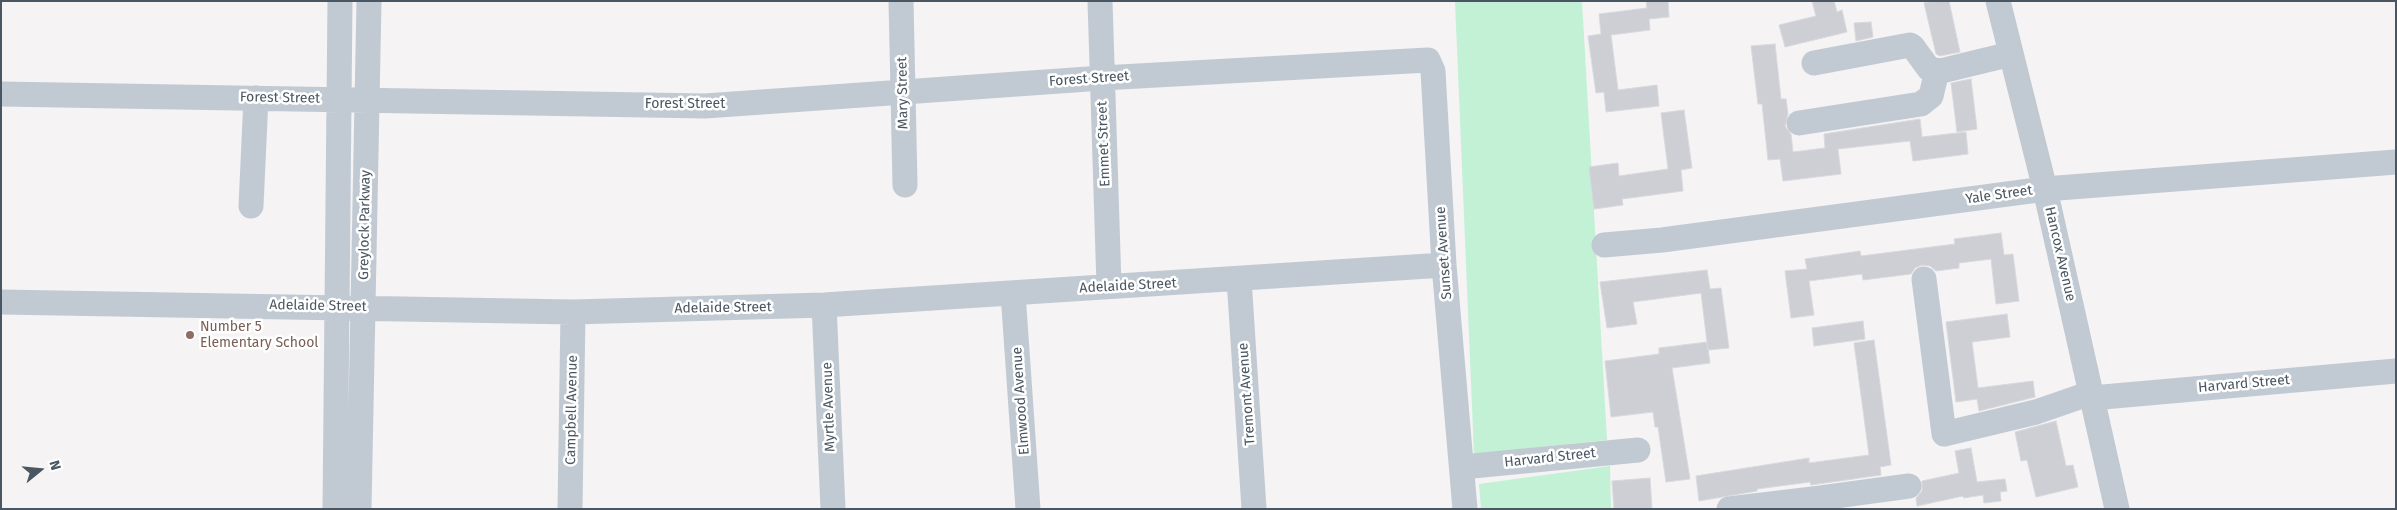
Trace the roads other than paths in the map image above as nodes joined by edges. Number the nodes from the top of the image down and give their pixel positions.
1 (340, 1) edge
2 (369, 1) edge
3 (901, 1) edge
4 (1100, 1) edge
5 (1998, 1) edge
6 (2012, 54) junction
7 (1367, 62) joint
8 (1814, 63) dead end
9 (1937, 71) junction
10 (1102, 78) junction
11 (903, 93) junction
12 (1, 94) edge
13 (256, 98) junction
14 (340, 99) junction
15 (367, 100) junction
16 (1799, 124) dead end
17 (2396, 162) edge
18 (905, 185) dead end
19 (2045, 189) junction
20 (251, 206) dead end
21 (1604, 245) dead end
22 (1444, 265) junction
23 (1239, 279) junction
24 (1924, 279) dead end
25 (1109, 286) junction
26 (1013, 293) junction
27 (1, 302) edge
28 (824, 305) junction
29 (338, 306) junction
30 (363, 307) junction
31 (573, 312) junction
32 (2396, 371) edge
33 (2092, 395) junction
34 (1638, 450) dead end
35 (1462, 467) junction
36 (1909, 486) dead end
37 (1821, 503) edge
38 (335, 509) edge
39 (359, 509) edge
40 (570, 509) edge
41 (833, 509) edge
42 (1028, 509) edge
43 (1254, 509) edge
44 (1465, 509) edge
45 (1729, 509) edge
46 (2117, 509) edge

1 - 14 street, Greylock Parkway
2 - 15 street, Greylock Parkway
3 - 11 street, Mary Street
4 - 10 street, Emmet Street
5 - 6 street, Hancox Avenue
6 - 9 street
6 - 19 street, Hancox Avenue
7 - 10 street, Forest Street
7 - 22 street, Sunset Avenue
8 - 9 street
9 - 16 street
10 - 11 street, Forest Street
10 - 25 street, Emmet Street
11 - 15 street, Forest Street
11 - 18 street, Mary Street
12 - 13 street, Forest Street
13 - 14 street, Forest Street
13 - 20 street
14 - 15 street, Forest Street
14 - 29 street, Greylock Parkway
15 - 30 street, Greylock Parkway
17 - 19 street, Yale Street
19 - 21 street, Yale Street
19 - 33 street, Hancox Avenue
22 - 23 street, Adelaide Street
22 - 35 street, Sunset Avenue
23 - 25 street, Adelaide Street
23 - 43 street, Tremont Avenue
24 - 33 street, Harvard Street
25 - 26 street, Adelaide Street
26 - 28 street, Adelaide Street
26 - 42 street, Elmwood Avenue
27 - 29 street, Adelaide Street
28 - 31 street, Adelaide Street
28 - 41 street, Myrtle Avenue
29 - 30 street, Adelaide Street
29 - 38 street, Greylock Parkway
30 - 31 street, Adelaide Street
30 - 39 street, Greylock Parkway
31 - 40 street, Campbell Avenue
32 - 33 street, Harvard Street
33 - 46 street, Hancox Avenue
34 - 35 street, Harvard Street
35 - 44 street, Sunset Avenue
36 - 37 street
37 - 45 street

